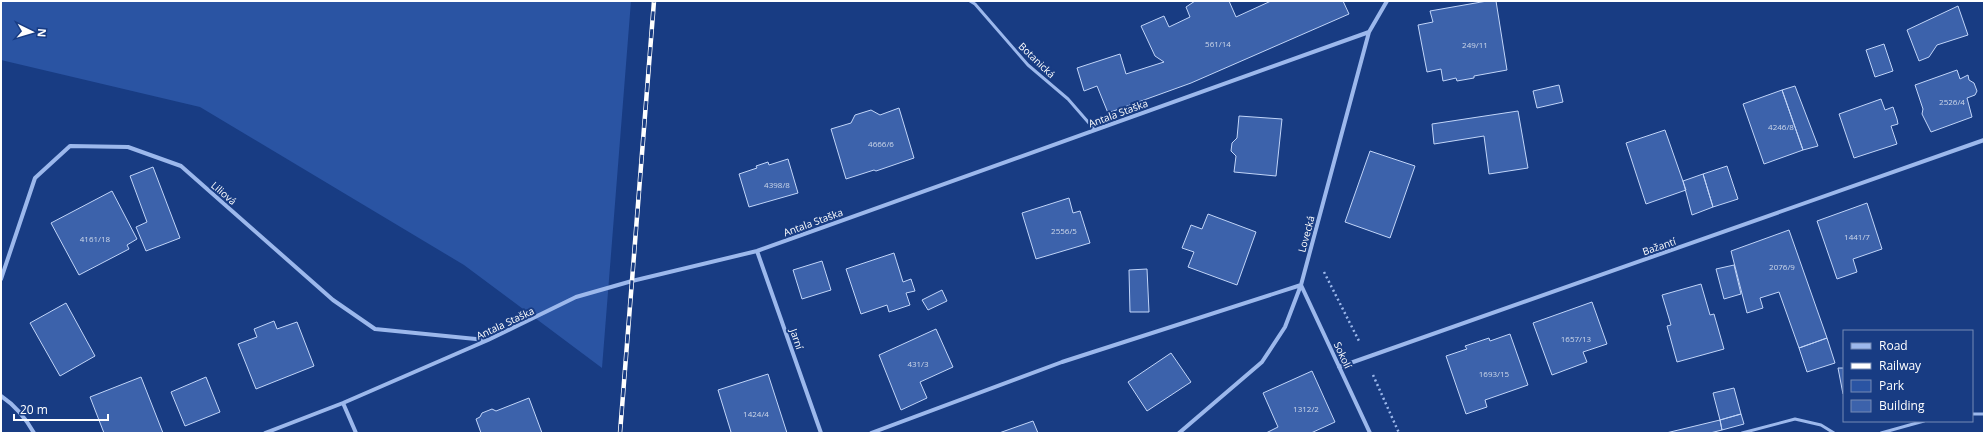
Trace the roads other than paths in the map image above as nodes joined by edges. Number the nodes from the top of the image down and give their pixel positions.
1 (970, 1) edge
2 (978, 1) edge
3 (1387, 1) edge
4 (976, 4) junction
5 (1369, 32) junction
6 (1095, 130) junction
7 (1984, 140) edge
8 (757, 251) junction
9 (1, 279) edge
10 (1301, 285) junction
11 (488, 340) junction
12 (1339, 367) junction
13 (1, 396) edge
14 (343, 403) junction
15 (1973, 414) edge
16 (1984, 414) edge
17 (1920, 422) edge
18 (34, 433) edge
19 (265, 433) edge
20 (356, 433) edge
21 (821, 433) edge
22 (871, 433) edge
23 (1179, 433) edge
24 (1370, 433) edge
25 (1742, 433) edge
26 (1834, 433) edge
27 (1881, 433) edge

1 - 4 lane, Botanická
2 - 4 lane
3 - 5 street, Lovecká
4 - 6 lane, Botanická
5 - 6 street, Antala Staška
5 - 10 street, Lovecká
6 - 8 street, Antala Staška
7 - 12 street, Bažantí
8 - 11 street, Antala Staška
8 - 21 street, Jarní
9 - 11 street, Liliová
10 - 12 street, Sokolí
10 - 22 street
10 - 23 street, Lovecká
11 - 14 street, Antala Staška
12 - 24 street, Sokolí
13 - 18 street
14 - 19 street, Antala Staška
14 - 20 street
15 - 16 lane
17 - 27 lane
25 - 26 lane

